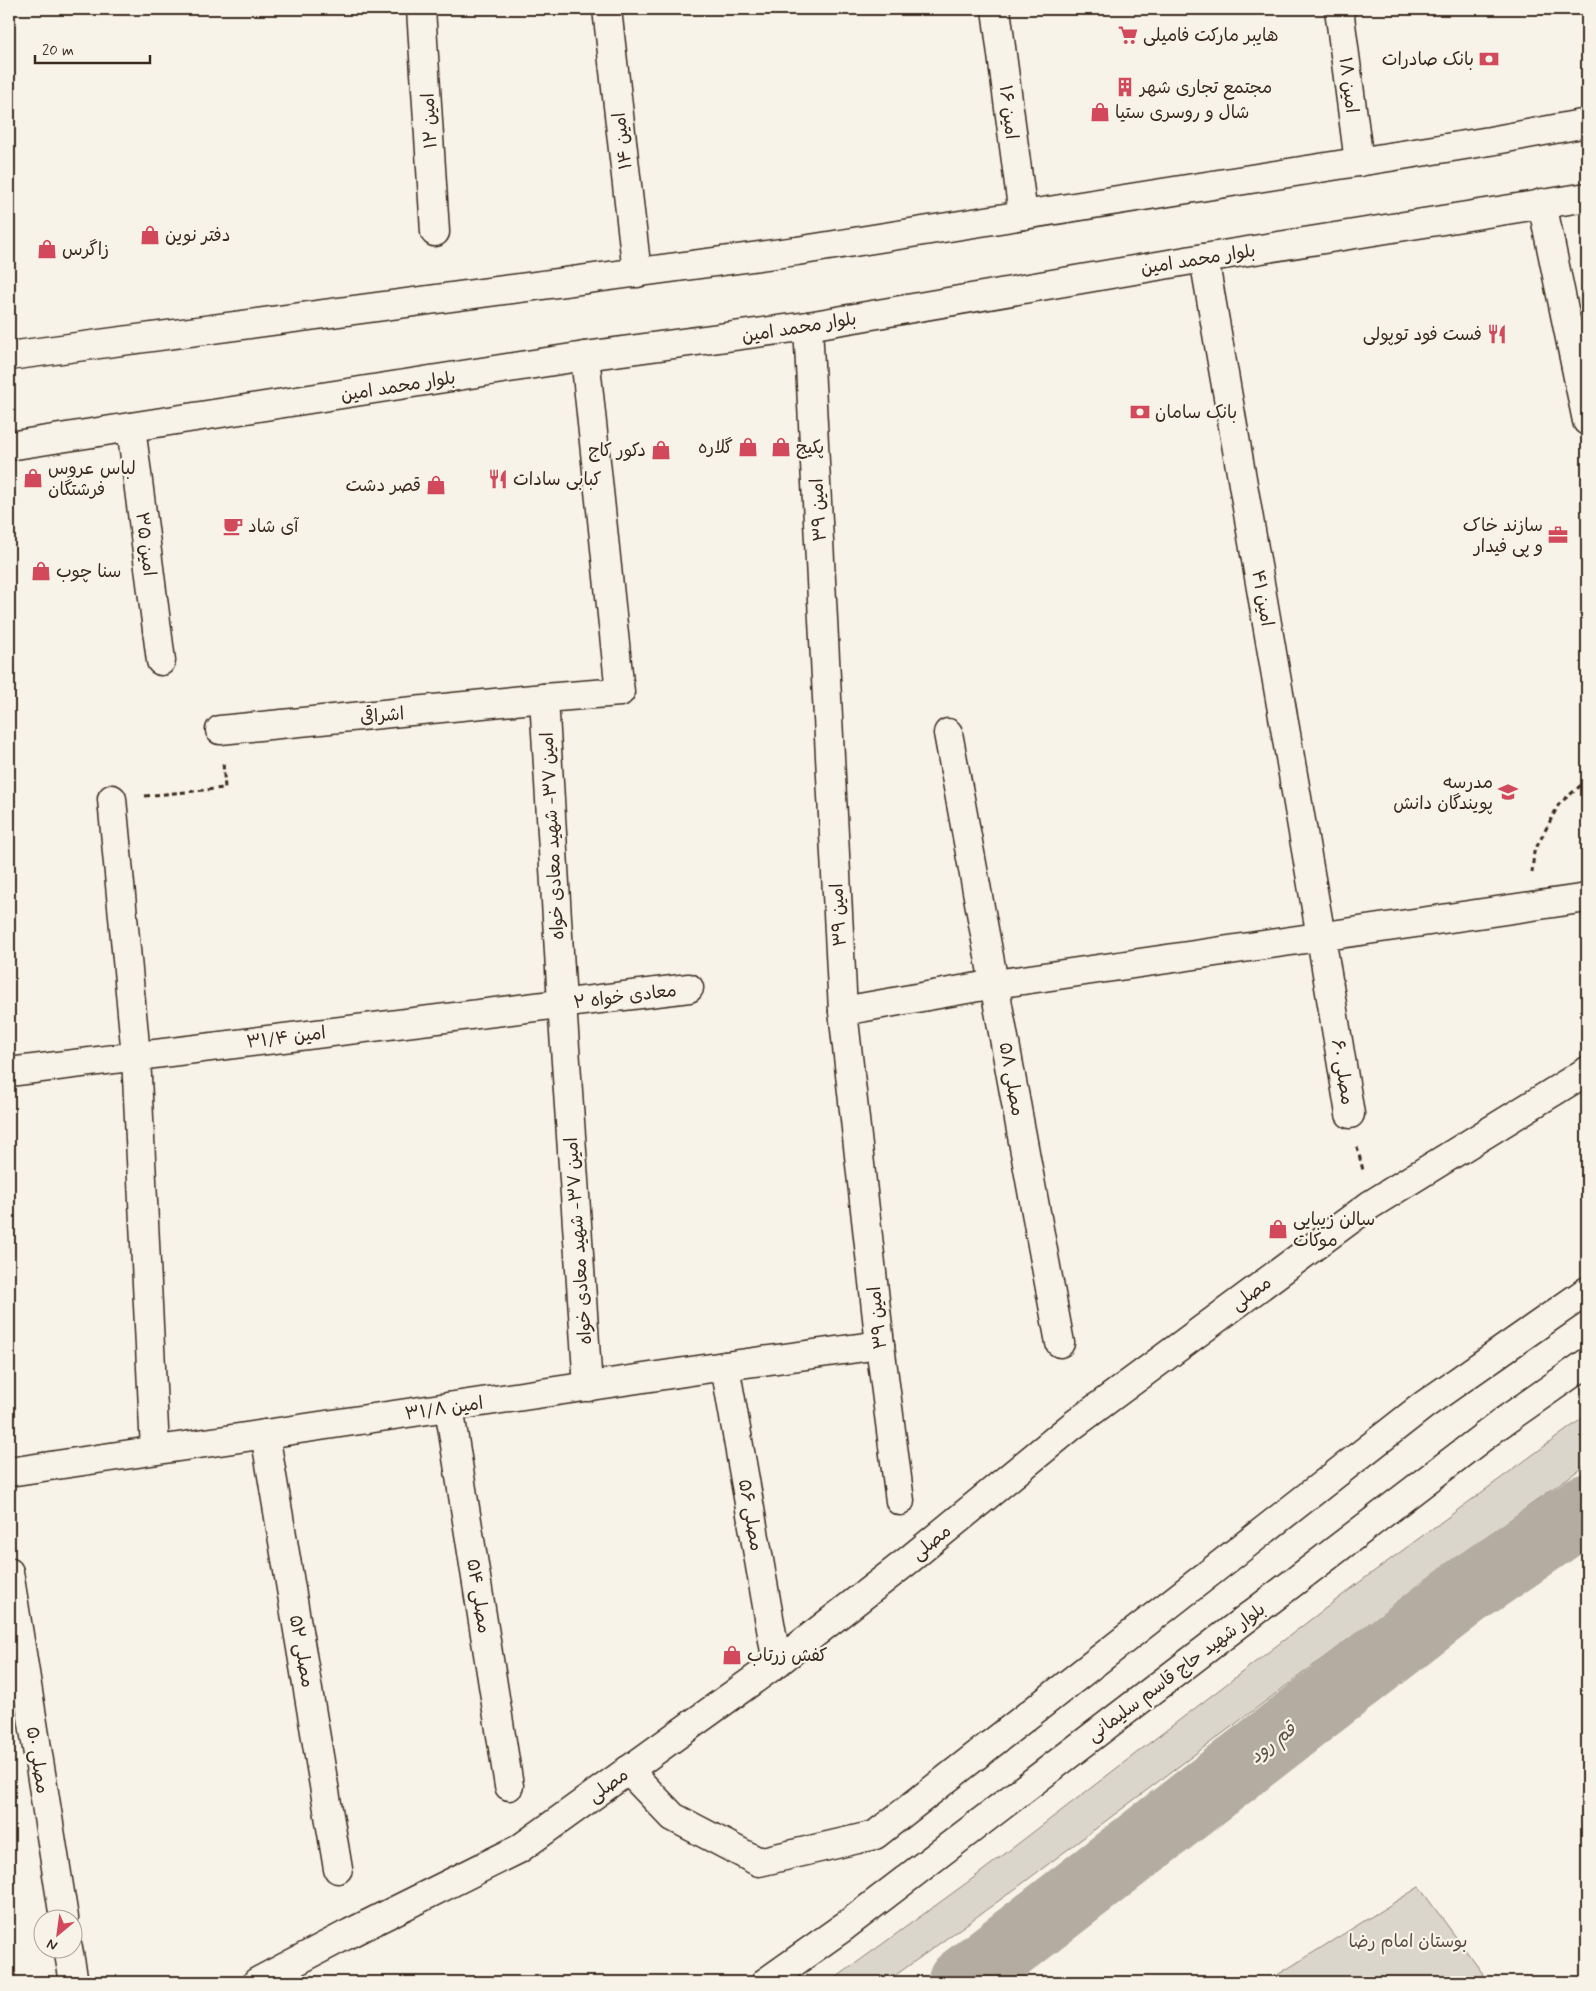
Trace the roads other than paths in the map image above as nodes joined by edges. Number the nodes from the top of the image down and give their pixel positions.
1 (422, 9) edge
2 (607, 9) edge
3 (996, 9) edge
4 (1339, 9) edge
5 (1587, 123) edge
6 (1359, 162) junction
7 (1587, 197) edge
8 (1542, 203) junction
9 (1023, 215) junction
10 (435, 232) dead end
11 (1204, 258) junction
12 (638, 273) junction
13 (808, 326) junction
14 (9, 356) edge
15 (585, 356) junction
16 (1587, 421) edge
17 (131, 427) junction
18 (9, 446) edge
19 (161, 661) dead end
20 (544, 698) junction
21 (220, 730) road end
22 (948, 733) dead end
23 (112, 799) road end
24 (1587, 898) edge
25 (1321, 937) junction
26 (995, 984) junction
27 (688, 988) dead end
28 (562, 1003) junction
29 (844, 1011) junction
30 (136, 1056) junction
31 (1587, 1071) edge
32 (9, 1072) edge
33 (1350, 1114) road end
34 (1587, 1292) edge
35 (1060, 1343) dead end
36 (880, 1346) junction
37 (1587, 1363) edge
38 (725, 1366) junction
39 (588, 1387) junction
40 (449, 1407) junction
41 (265, 1434) junction
42 (155, 1450) junction
43 (9, 1472) edge
44 (900, 1501) dead end
45 (9, 1572) edge
46 (777, 1663) junction
47 (628, 1770) junction
48 (509, 1786) dead end
49 (338, 1869) dead end
50 (62, 1908) edge
51 (68, 1958) edge
52 (69, 1982) edge
53 (256, 1982) edge
54 (766, 1982) edge

1 - 10 street, امین ۱۲
2 - 12 street, امین ۱۴
3 - 9 street, امین ۱۶
4 - 6 street, امین ۱۸
5 - 6 street
6 - 9 street
7 - 8 street, بلوار محمد امین
8 - 11 street, بلوار محمد امین
8 - 16 street
9 - 12 street
11 - 13 street, بلوار محمد امین
11 - 25 street, امین ۴۱
12 - 14 street
13 - 15 street, بلوار محمد امین
13 - 29 street, امین ۳۹
15 - 17 street, بلوار محمد امین
15 - 20 street
17 - 18 street, بلوار محمد امین
17 - 19 street, امین ۳۵
20 - 21 street, اشراقی
20 - 28 street, امین ۳۷- شهید معادی خواه
22 - 26 street, مصلی ۵۸
23 - 30 street
24 - 25 street
25 - 26 street
25 - 33 street, مصلی ۶۰
26 - 29 street
26 - 35 street, مصلی ۵۸
27 - 28 street, معادی خواه ۲
28 - 30 street, امین ۳۱/۴
28 - 39 street, امین ۳۷- شهید معادی خواه
29 - 36 street, امین ۳۹
30 - 32 street, امین ۳۱/۴
30 - 42 street
31 - 46 street, مصلی
34 - 47 street
36 - 38 street, امین ۳۱/۸
36 - 44 street, امین ۳۹
37 - 54 street, بلوار شهید حاج قاسم سلیمانی
38 - 39 street, امین ۳۱/۸
38 - 46 street, مصلی ۵۶
39 - 40 street, امین ۳۱/۸
40 - 41 street, امین ۳۱/۸
40 - 48 street, مصلی ۵۴
41 - 42 street, امین ۳۱/۸
41 - 49 street, مصلی ۵۲
42 - 43 street, امین ۳۱/۸
45 - 50 street, مصلی ۵۰
46 - 47 street, مصلی
47 - 53 street, مصلی
51 - 52 street

